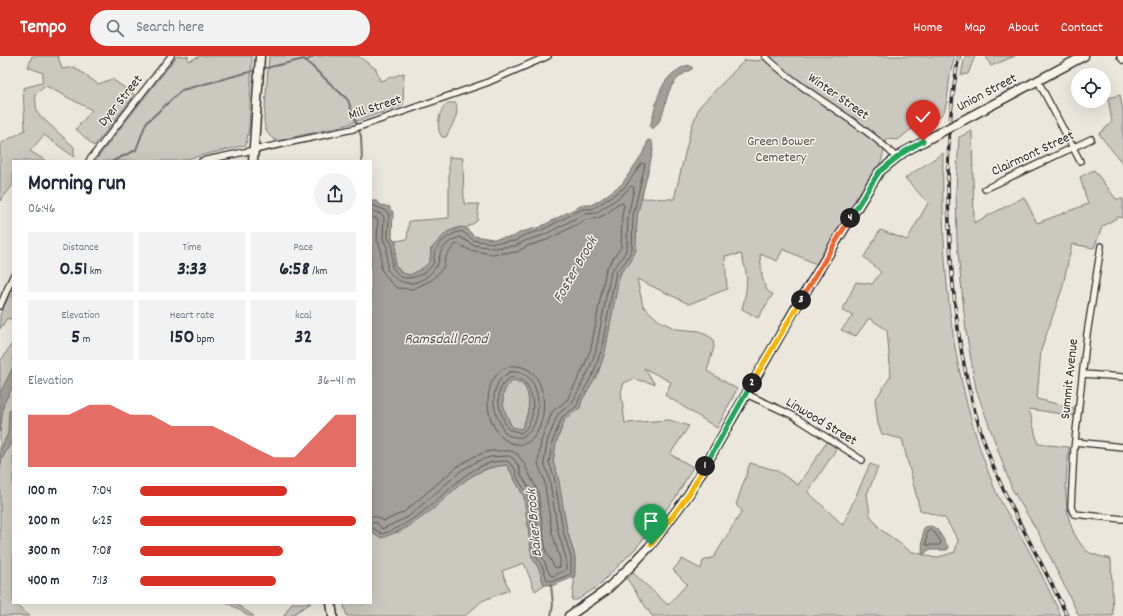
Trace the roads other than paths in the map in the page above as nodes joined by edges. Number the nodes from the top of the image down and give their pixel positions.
1 (171, 56) edge
2 (260, 56) edge
3 (548, 56) edge
4 (765, 56) edge
5 (1084, 56) edge
6 (1120, 56) edge
7 (1123, 60) edge
8 (1038, 81) junction
9 (1091, 139) dead end
10 (1073, 148) junction
11 (254, 151) junction
12 (896, 157) junction
13 (90, 160) edge
14 (207, 160) edge
15 (253, 160) edge
16 (1080, 161) dead end
17 (984, 189) dead end
18 (1102, 246) dead end
19 (12, 278) edge
20 (0, 306) edge
21 (1083, 374) junction
22 (1123, 378) edge
23 (746, 394) junction
24 (1075, 442) junction
25 (1123, 448) edge
26 (862, 460) dead end
27 (1123, 519) edge
28 (331, 604) edge
29 (333, 616) edge
30 (569, 616) edge

1 - 13 street, Dyer Street
2 - 11 street
3 - 11 street, Mill Street
4 - 12 street, Winter Street
5 - 8 street, Union Street
6 - 7 street
8 - 10 street
8 - 12 street, Union Street, bridge
9 - 10 street, Clairmont Street
10 - 16 street
10 - 17 street, Clairmont Street
11 - 14 street, Mill Street
11 - 15 street
12 - 23 street, Union Street
18 - 21 street, Summit Avenue
19 - 20 street
21 - 22 street
21 - 24 street, Summit Avenue
23 - 26 street, Linwood Street
23 - 30 street, Union Street
24 - 25 street
24 - 27 street, Summit Avenue
28 - 29 street

